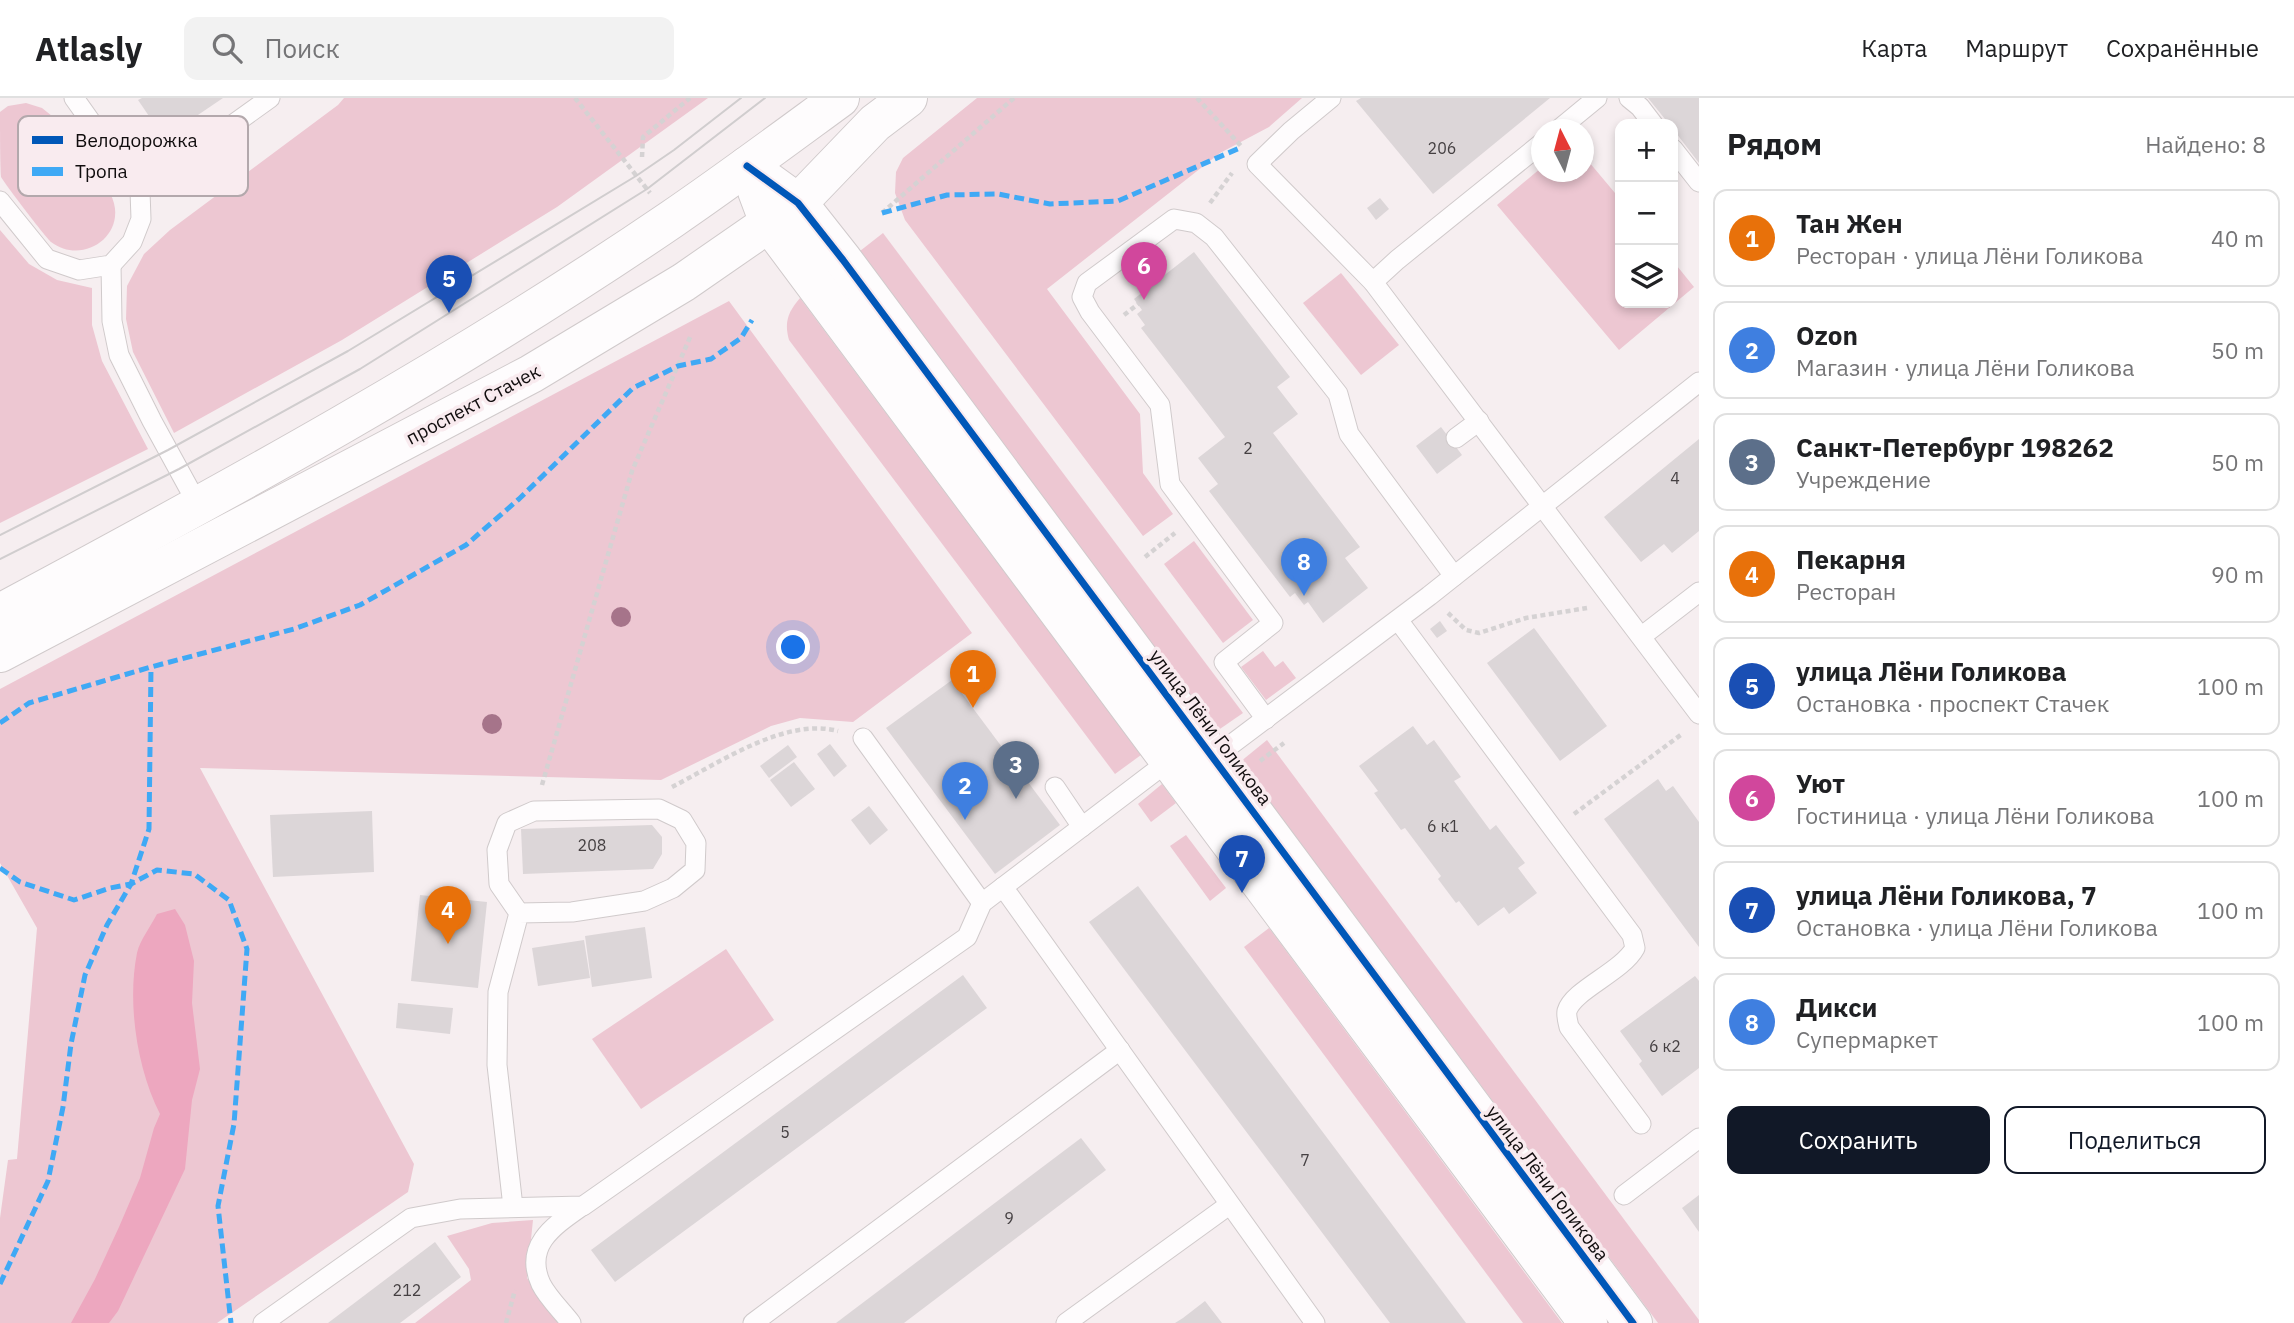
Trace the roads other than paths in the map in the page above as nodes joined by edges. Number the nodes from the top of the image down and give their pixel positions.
1 (74, 98) edge
2 (271, 98) edge
3 (840, 98) edge
4 (908, 98) edge
5 (1331, 98) edge
6 (1597, 98) edge
7 (1629, 98) edge
8 (87, 116) edge
9 (246, 116) edge
10 (1571, 119) edge
11 (1649, 119) edge
12 (1531, 152) edge
13 (1678, 155) edge
14 (747, 166) junction
15 (1699, 182) edge
16 (140, 196) edge
17 (0, 201) edge
18 (783, 213) junction
19 (111, 265) junction
20 (1373, 282) junction
21 (1699, 382) edge
22 (1479, 421) junction
23 (1456, 438) dead end
24 (198, 505) junction
25 (1544, 506) junction
26 (1454, 576) junction
27 (1699, 592) edge
28 (0, 613) edge
29 (1398, 620) junction
30 (1642, 636) junction
31 (0, 653) edge
32 (1266, 719) junction
33 (1694, 722) edge
34 (863, 738) road end
35 (1192, 759) junction
36 (1055, 787) dead end
37 (1082, 827) junction
38 (1003, 887) junction
39 (982, 903) junction
40 (519, 913) junction
41 (1120, 1049) junction
42 (1641, 1124) dead end
43 (1699, 1138) edge
44 (1625, 1195) dead end
45 (1229, 1205) junction
46 (583, 1206) junction
47 (513, 1207) junction
48 (1622, 1319) edge
49 (263, 1323) edge
50 (571, 1323) edge
51 (753, 1323) edge
52 (1066, 1323) edge
53 (1315, 1323) edge
54 (1588, 1323) edge

1 - 8 lane
2 - 9 lane
3 - 14 street
4 - 18 street, проспект Стачек
5 - 20 lane
6 - 10 lane
7 - 11 lane
12 - 20 lane
13 - 15 lane
14 - 18 street, улица Лёни Голикова
14 - 24 street
16 - 19 lane
17 - 19 lane
18 - 31 street, проспект Стачек
18 - 35 street, улица Лёни Голикова
19 - 24 lane
20 - 22 lane
21 - 25 lane
22 - 23 lane
22 - 25 lane
24 - 28 street
25 - 26 lane
25 - 30 lane
26 - 29 lane
26 - 32 lane
27 - 30 lane
29 - 32 lane
29 - 42 lane
30 - 33 lane
32 - 35 lane
34 - 39 lane
35 - 37 lane
35 - 48 street, улица Лёни Голикова
35 - 54 street, улица Лёни Голикова
36 - 37 lane
37 - 38 lane
38 - 39 lane
38 - 41 lane
39 - 46 lane
40 - 40 lane
40 - 47 lane
41 - 45 lane
41 - 51 lane
43 - 44 lane
45 - 52 lane
45 - 53 lane
46 - 47 lane
46 - 50 lane
47 - 49 lane

